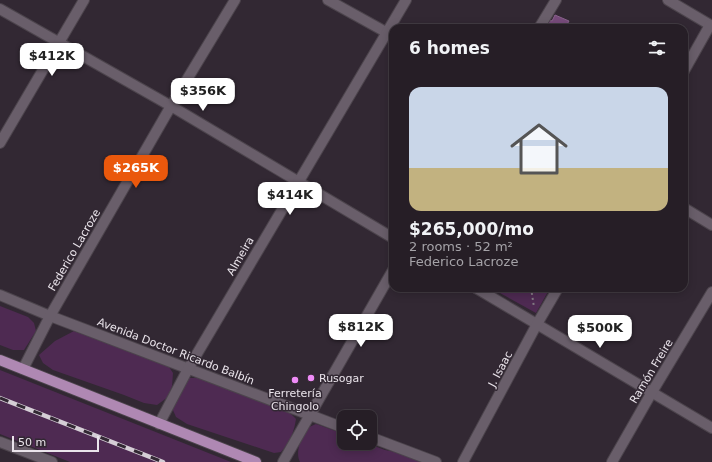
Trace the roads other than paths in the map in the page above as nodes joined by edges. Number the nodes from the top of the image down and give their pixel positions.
1 (84, 0) edge
2 (235, 0) edge
3 (328, 0) edge
4 (406, 0) edge
5 (556, 0) edge
6 (668, 0) edge
7 (0, 9) edge
8 (395, 24) edge
9 (541, 24) edge
10 (711, 26) edge
11 (389, 33) edge
12 (389, 36) edge
13 (59, 43) junction
14 (688, 64) edge
15 (171, 106) junction
16 (0, 143) edge
17 (298, 182) junction
18 (688, 210) edge
19 (712, 225) edge
20 (389, 236) edge
21 (389, 277) edge
22 (483, 292) edge
23 (556, 292) edge
24 (712, 292) edge
25 (0, 295) edge
26 (50, 316) junction
27 (537, 324) junction
28 (0, 360) edge
29 (23, 369) junction
30 (188, 369) junction
31 (652, 392) junction
32 (310, 415) junction
33 (160, 424) junction
34 (337, 425) edge
35 (712, 428) edge
36 (377, 440) edge
37 (0, 442) edge
38 (52, 462) edge
39 (256, 462) edge
40 (283, 462) edge
41 (436, 462) edge
42 (463, 462) edge
43 (612, 462) edge

1 - 13 street
2 - 15 street, Federico Lacroze
3 - 11 street
4 - 8 street, Almeira
5 - 9 street
6 - 10 street
7 - 13 street
10 - 14 street
12 - 17 street, Almeira
13 - 15 street
13 - 16 street
15 - 17 street
15 - 26 street, Federico Lacroze
17 - 20 street
17 - 30 street, Almeira
18 - 19 street
21 - 32 street
22 - 27 street
23 - 27 street, J. Isaac
24 - 31 street, Ramón Freire
25 - 26 street, Avenida Doctor Ricardo Balbín
26 - 29 street, Federico Lacroze
26 - 30 street, Avenida Doctor Ricardo Balbín
27 - 31 street
27 - 42 street, J. Isaac
28 - 29 main road
29 - 33 main road
30 - 32 street, Avenida Doctor Ricardo Balbín
30 - 33 street, Almeira
31 - 35 street
31 - 43 street, Ramón Freire
32 - 34 street, Avenida Doctor Ricardo Balbín
32 - 40 street
33 - 39 main road
36 - 41 street
37 - 38 street

